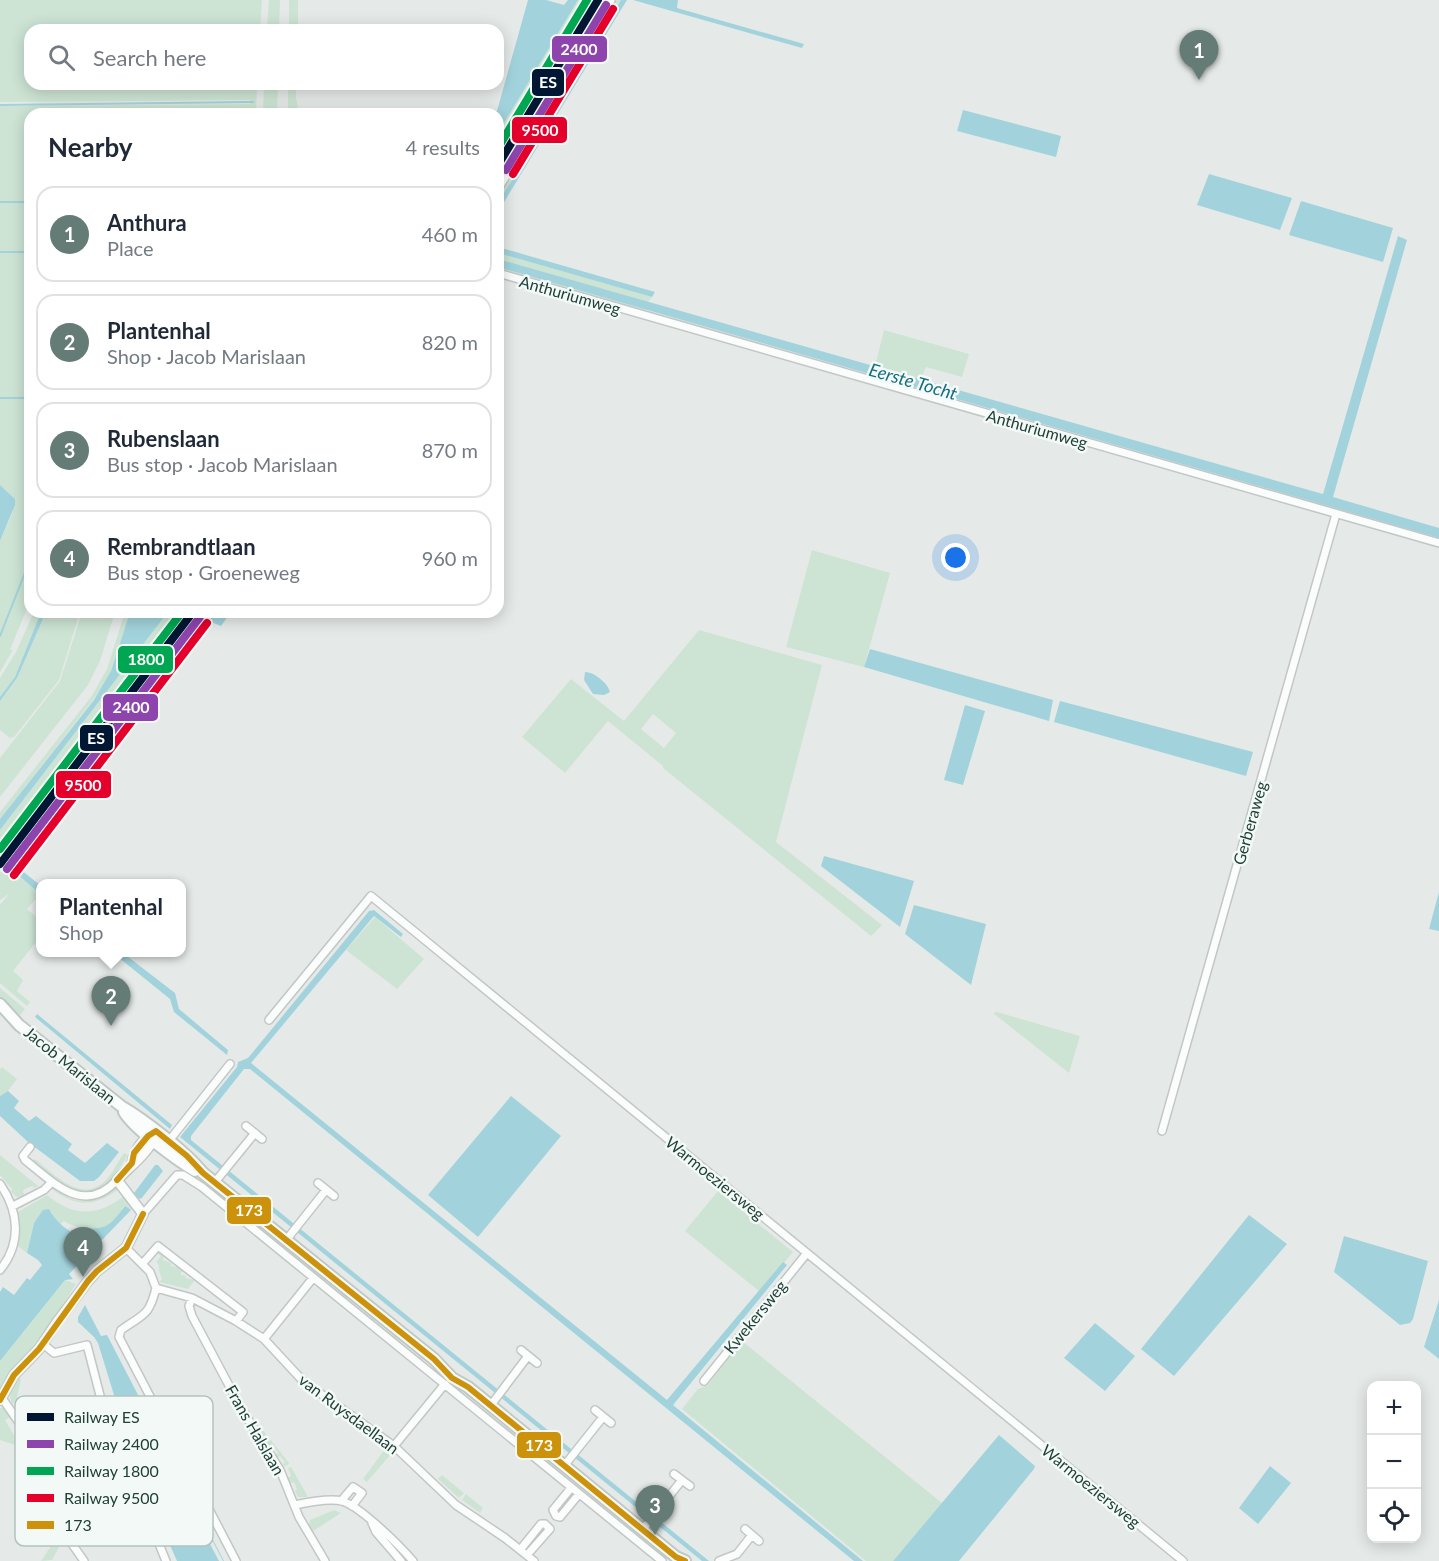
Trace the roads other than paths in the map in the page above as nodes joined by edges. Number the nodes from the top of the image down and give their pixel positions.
1 (611, 0) edge
2 (504, 179) edge
3 (504, 275) edge
4 (1336, 514) junction
5 (1439, 543) edge
6 (0, 1004) edge
7 (0, 1013) edge
8 (269, 1020) dead end
9 (20, 1024) junction
10 (230, 1064) dead end
11 (246, 1126) dead end
12 (1162, 1131) dead end
13 (255, 1133) junction
14 (153, 1136) junction
15 (262, 1139) dead end
16 (166, 1144) junction
17 (30, 1147) dead end
18 (219, 1177) junction
19 (117, 1180) junction
20 (52, 1182) junction
21 (318, 1183) dead end
22 (0, 1184) edge
23 (326, 1190) junction
24 (334, 1196) dead end
25 (13, 1206) junction
26 (143, 1214) junction
27 (292, 1232) junction
28 (126, 1248) junction
29 (807, 1253) junction
30 (143, 1263) junction
31 (0, 1270) edge
32 (313, 1278) junction
33 (156, 1288) junction
34 (192, 1298) junction
35 (236, 1321) junction
36 (264, 1339) junction
37 (44, 1344) junction
38 (520, 1350) dead end
39 (528, 1356) junction
40 (537, 1363) dead end
41 (704, 1381) dead end
42 (445, 1384) junction
43 (100, 1396) edge
44 (150, 1396) edge
45 (1, 1399) edge
46 (494, 1402) junction
47 (595, 1410) dead end
48 (603, 1417) junction
49 (15, 1419) edge
50 (611, 1423) dead end
51 (394, 1446) junction
52 (567, 1462) junction
53 (674, 1474) dead end
54 (682, 1480) junction
55 (690, 1486) dead end
56 (571, 1488) junction
57 (579, 1494) junction
58 (341, 1501) junction
59 (296, 1505) junction
60 (352, 1506) junction
61 (213, 1517) edge
62 (372, 1523) junction
63 (646, 1525) junction
64 (745, 1529) dead end
65 (752, 1535) junction
66 (759, 1541) dead end
67 (74, 1546) edge
68 (160, 1546) edge
69 (520, 1550) junction
70 (527, 1555) junction
71 (680, 1560) edge
72 (84, 1561) edge
73 (166, 1561) edge
74 (236, 1561) edge
75 (325, 1561) edge
76 (401, 1561) edge
77 (413, 1561) edge
78 (534, 1561) edge
79 (662, 1561) edge
80 (719, 1561) edge
81 (1183, 1561) edge

1 - 2 street
3 - 4 street, Anthuriumweg
4 - 5 street, Anthuriumweg
4 - 12 street, Gerberaweg
6 - 9 main road
7 - 9 main road
8 - 29 street, Warmoeziersweg
9 - 14 main road, Jacob Marislaan
10 - 16 street
11 - 13 street
13 - 15 street
13 - 18 street
14 - 16 main road, Jacob Marislaan
14 - 19 street
16 - 18 main road, Jacob Marislaan
17 - 20 street
18 - 27 main road, Jacob Marislaan
19 - 20 street
19 - 26 street
20 - 25 street
21 - 23 street
22 - 25 street
23 - 24 street
23 - 27 street
25 - 31 street
26 - 28 street
26 - 32 street
27 - 46 main road, Jacob Marislaan
28 - 30 street
28 - 37 street
29 - 41 street, Kwekersweg
29 - 81 street, Warmoeziersweg
30 - 33 street
30 - 35 street
32 - 36 street
32 - 42 street
33 - 34 street, van Ruysdaellaan
33 - 44 street
34 - 35 street, van Ruysdaellaan
34 - 59 street, Frans Halslaan
35 - 36 street, van Ruysdaellaan
36 - 51 street, van Ruysdaellaan
37 - 43 street
37 - 45 street
38 - 39 street
39 - 40 street
39 - 46 street
42 - 51 street
42 - 56 street
45 - 49 street
46 - 52 main road, Jacob Marislaan
47 - 48 street
48 - 50 street
48 - 52 street
51 - 69 street, van Ruysdaellaan
52 - 63 main road, Jacob Marislaan
53 - 54 street
54 - 55 street
54 - 63 street
56 - 57 street
56 - 57 street
57 - 79 street
58 - 59 street
58 - 60 street
58 - 60 street
59 - 75 street, Frans Halslaan
60 - 62 street
61 - 74 street
62 - 76 street
62 - 77 street
63 - 71 main road, Jacob Marislaan
64 - 65 street
65 - 66 street
65 - 80 street
67 - 72 street
68 - 73 street
69 - 70 street, van Ruysdaellaan
69 - 70 street
70 - 78 street, van Ruysdaellaan

